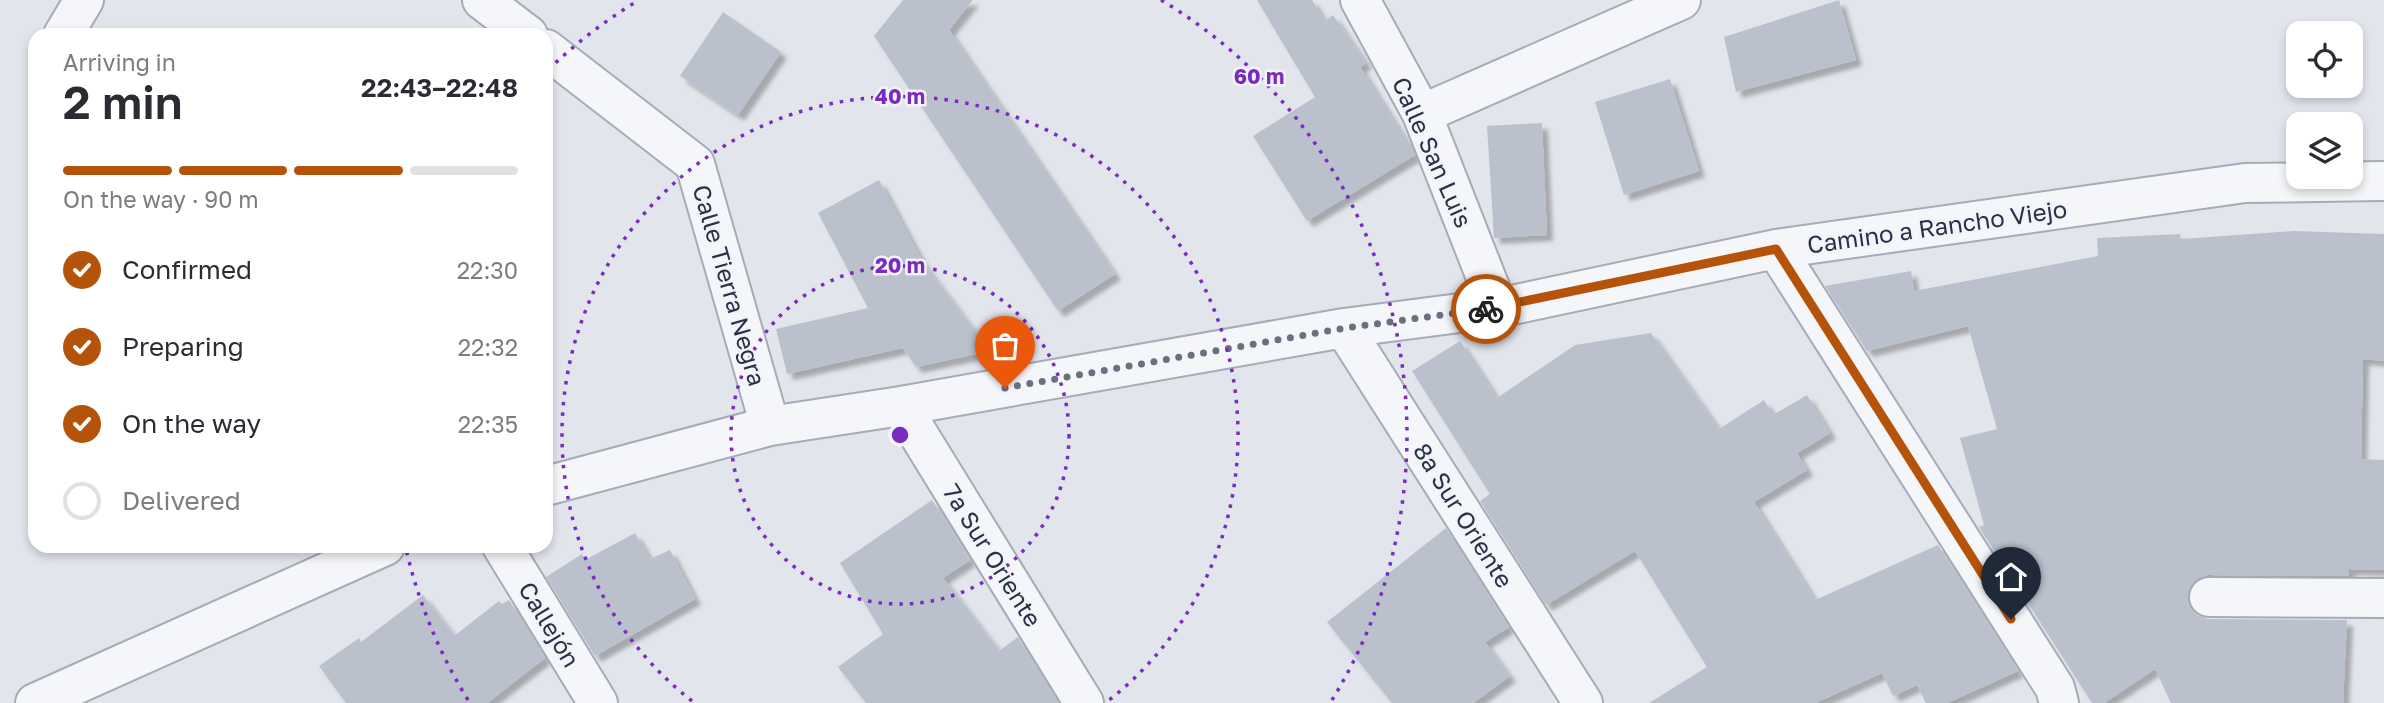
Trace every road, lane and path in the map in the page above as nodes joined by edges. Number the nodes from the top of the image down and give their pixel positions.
1 (83, 0) edge
2 (482, 0) edge
3 (1360, 0) edge
4 (1681, 0) edge
5 (68, 28) edge
6 (519, 28) edge
7 (553, 54) edge
8 (1422, 114) junction
9 (2384, 181) edge
10 (1776, 249) junction
11 (1498, 308) junction
12 (1345, 328) junction
13 (901, 406) junction
14 (770, 426) junction
15 (553, 484) edge
16 (369, 553) edge
17 (506, 553) edge
18 (2209, 597) dead end
19 (2384, 598) edge
20 (35, 703) edge
21 (598, 703) edge
22 (1084, 703) edge
23 (1583, 703) edge
24 (2059, 703) edge

1 - 5 street
2 - 6 street
3 - 8 street, Calle San Luis
4 - 8 street
7 - 14 street, Calle Tierra Negra
8 - 11 street, Calle San Luis
9 - 10 street, Camino a Rancho Viejo
10 - 11 street, Camino a Rancho Viejo
10 - 24 street
11 - 12 street, Camino a Rancho Viejo
12 - 13 street, Camino a Rancho Viejo
12 - 23 street, 8a Sur Oriente
13 - 14 street, Camino a Rancho Viejo
13 - 22 street, 7a Sur Oriente
14 - 15 street, Camino a Rancho Viejo
16 - 20 street
17 - 21 street, Callejón
18 - 19 street

